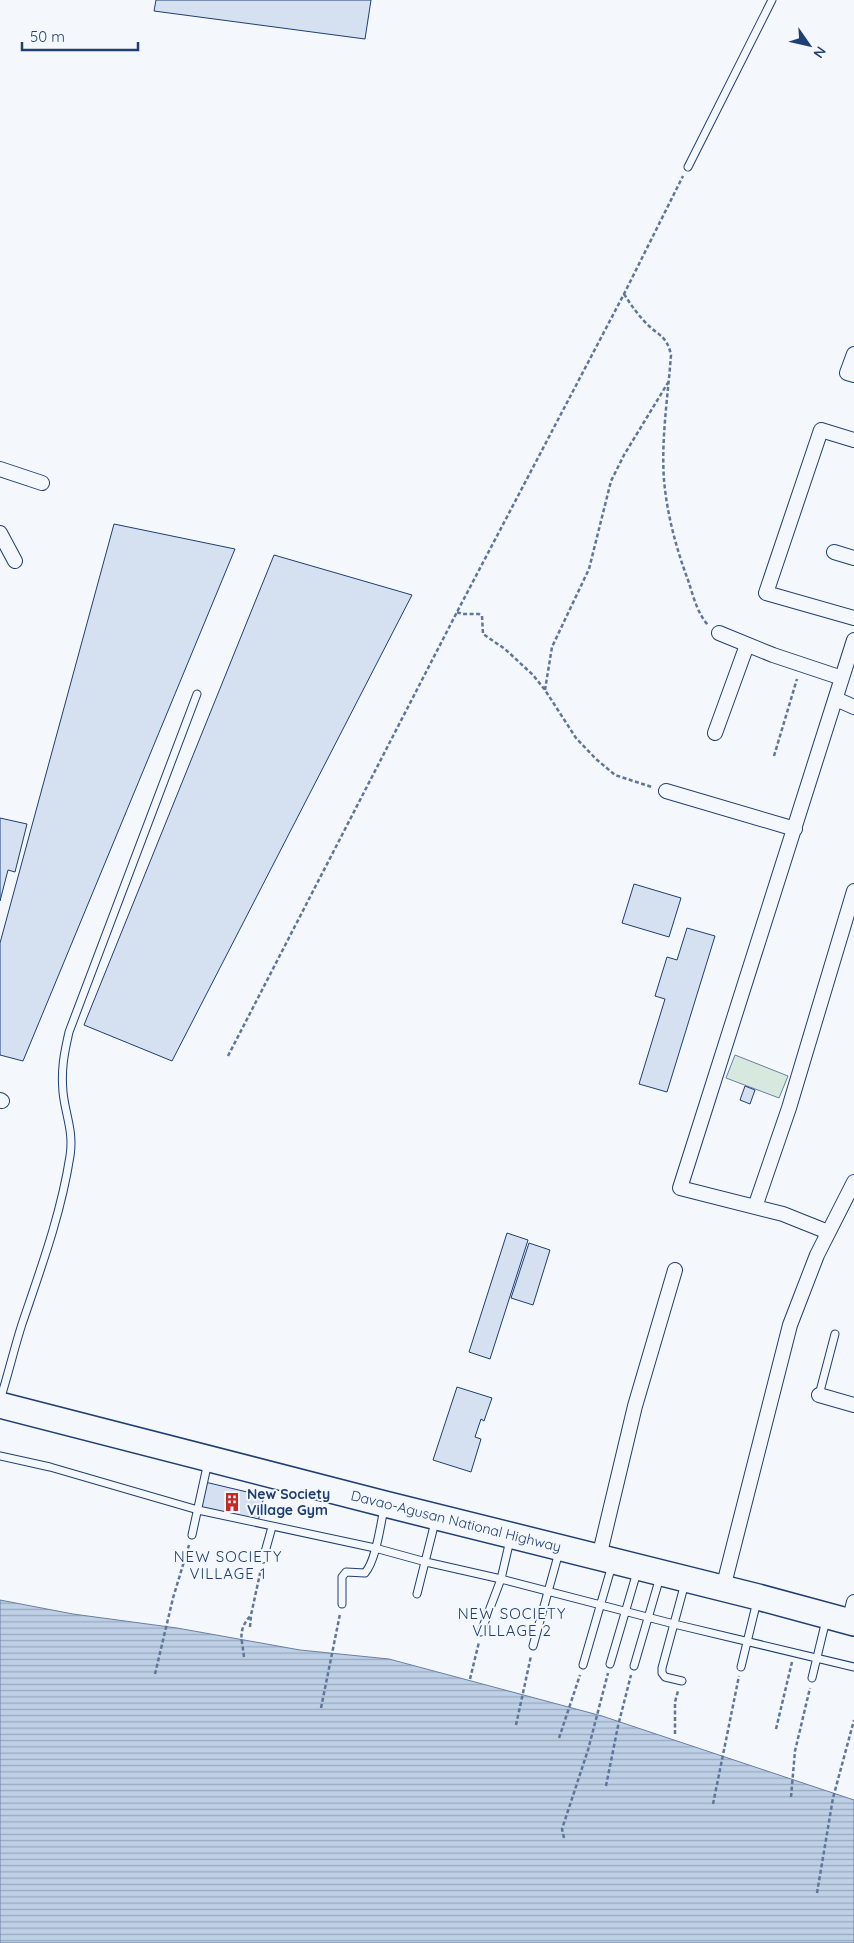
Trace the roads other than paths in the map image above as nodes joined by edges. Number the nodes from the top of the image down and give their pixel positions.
1 (772, 0) edge
2 (688, 166) road end
3 (854, 354) edge
4 (854, 375) edge
5 (854, 440) edge
6 (0, 469) edge
7 (42, 483) dead end
8 (0, 533) edge
9 (834, 552) dead end
10 (854, 558) edge
11 (15, 561) dead end
12 (854, 618) edge
13 (719, 633) road end
14 (854, 640) edge
15 (747, 645) junction
16 (842, 678) junction
17 (197, 694) dead end
18 (836, 699) junction
19 (854, 707) edge
20 (715, 733) dead end
21 (666, 791) road end
22 (795, 829) junction
23 (854, 891) edge
24 (854, 1182) edge
25 (755, 1207) junction
26 (828, 1232) junction
27 (675, 1270) dead end
28 (836, 1334) dead end
29 (819, 1395) joint
30 (0, 1403) edge
31 (854, 1405) edge
32 (0, 1456) edge
33 (208, 1458) junction
34 (385, 1504) junction
35 (198, 1510) junction
36 (436, 1517) junction
37 (272, 1527) junction
38 (192, 1535) road end
39 (511, 1535) junction
40 (560, 1547) junction
41 (375, 1548) junction
42 (263, 1559) road end
43 (606, 1559) junction
44 (426, 1562) junction
45 (650, 1570) junction
46 (686, 1578) junction
47 (501, 1579) junction
48 (723, 1588) junction
49 (549, 1592) junction
50 (417, 1594) dead end
51 (758, 1597) junction
52 (342, 1604) road end
53 (601, 1605) junction
54 (626, 1612) junction
55 (846, 1615) edge
56 (647, 1617) junction
57 (674, 1624) junction
58 (481, 1632) road end
59 (747, 1640) junction
60 (533, 1646) road end
61 (818, 1658) junction
62 (610, 1664) road end
63 (583, 1666) road end
64 (634, 1666) road end
65 (741, 1667) road end
66 (854, 1667) edge
67 (812, 1678) road end
68 (682, 1681) road end

1 - 2 lane
3 - 4 street
5 - 12 street
6 - 7 street
8 - 11 street
9 - 10 street
13 - 15 street
14 - 16 street
15 - 16 street
15 - 20 street
16 - 18 street
17 - 30 lane
18 - 19 street
18 - 22 street
21 - 22 street
22 - 25 street
23 - 25 street
24 - 26 street
25 - 26 street
26 - 48 street
27 - 43 street
28 - 29 lane
29 - 31 street
30 - 33 highway, Davao-Agusan National Highway
32 - 35 lane
33 - 34 highway, Davao-Agusan National Highway
33 - 35 lane
34 - 36 highway, Davao-Agusan National Highway
34 - 41 lane
35 - 37 lane
35 - 38 lane
36 - 39 highway, Davao-Agusan National Highway
36 - 44 lane
37 - 41 lane
37 - 42 lane
39 - 40 highway, Davao-Agusan National Highway
39 - 47 lane
40 - 43 highway, Davao-Agusan National Highway
40 - 49 lane
41 - 44 lane
41 - 52 lane
43 - 45 highway, Davao-Agusan National Highway
43 - 53 lane
44 - 47 lane
44 - 50 lane
45 - 46 highway, Davao-Agusan National Highway
45 - 54 lane
45 - 56 lane
46 - 48 highway, Davao-Agusan National Highway
46 - 57 lane
47 - 49 lane
47 - 58 lane
48 - 51 highway, Davao-Agusan National Highway
49 - 53 lane
49 - 60 lane
51 - 55 highway, Davao-Agusan National Highway
51 - 59 lane
53 - 54 lane
53 - 63 lane
54 - 56 lane
54 - 62 lane
55 - 61 lane
56 - 57 lane
56 - 64 lane
57 - 59 lane
57 - 68 lane
59 - 61 lane
59 - 65 lane
61 - 66 lane
61 - 67 lane

